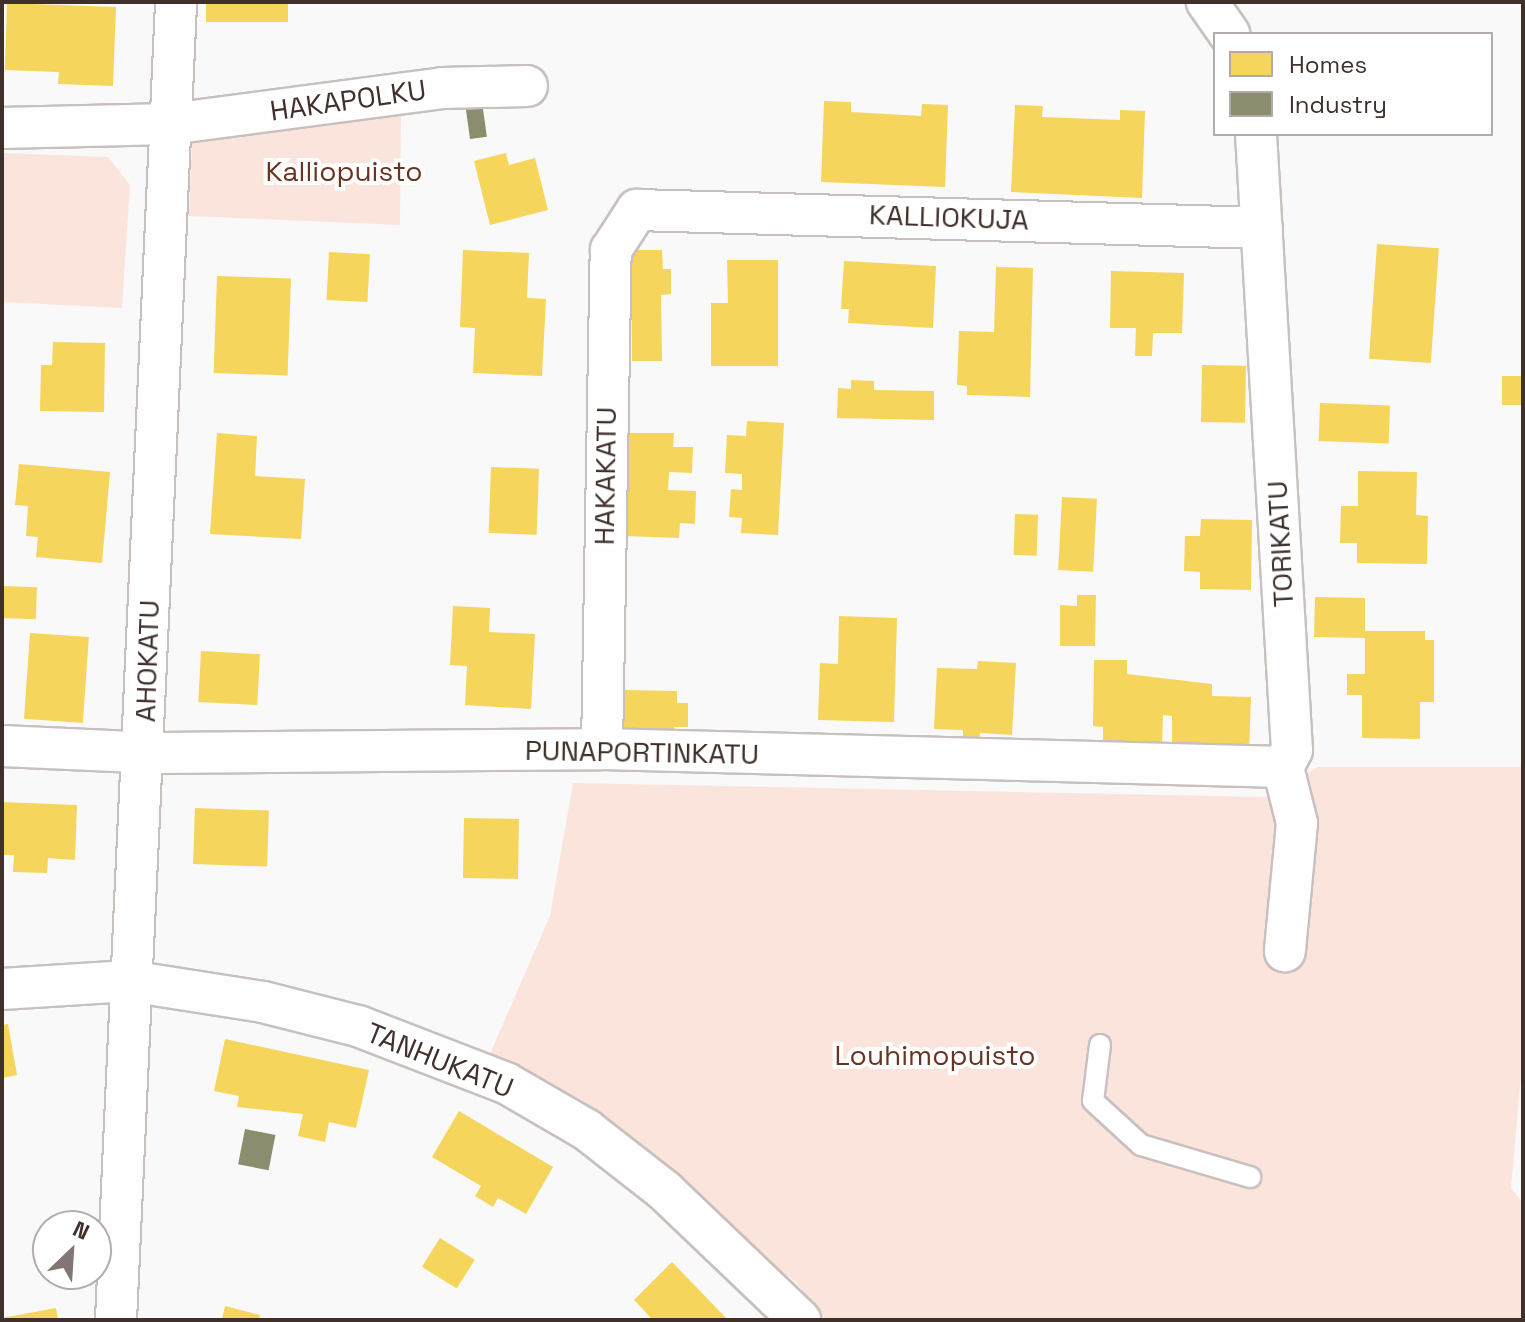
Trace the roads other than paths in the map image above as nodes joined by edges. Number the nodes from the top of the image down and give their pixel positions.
1 (176, 2) edge
2 (1207, 2) edge
3 (1228, 32) edge
4 (527, 86) dead end
5 (170, 124) junction
6 (2, 128) edge
7 (1256, 136) edge
8 (637, 210) joint
9 (1262, 228) junction
10 (2, 746) edge
11 (602, 749) junction
12 (143, 751) junction
13 (1283, 767) junction
14 (1285, 951) dead end
15 (129, 981) junction
16 (2, 989) edge
17 (1100, 1045) dead end
18 (1250, 1177) dead end
19 (116, 1320) edge
20 (800, 1320) edge

1 - 5 street, AHOKATU
2 - 3 street
4 - 5 street, HAKAPOLKU
5 - 6 street, HAKAPOLKU
5 - 12 street, AHOKATU
7 - 9 street, TORIKATU
8 - 9 street, KALLIOKUJA
8 - 11 street, HAKAKATU
9 - 13 street, TORIKATU
10 - 12 street, PUNAPORTINKATU
11 - 12 street, PUNAPORTINKATU
11 - 13 street, PUNAPORTINKATU
12 - 15 street, AHOKATU
13 - 14 street, TORIKATU
15 - 16 street, TANHUKATU
15 - 19 street, AHOKATU
15 - 20 street, TANHUKATU
17 - 18 lane

